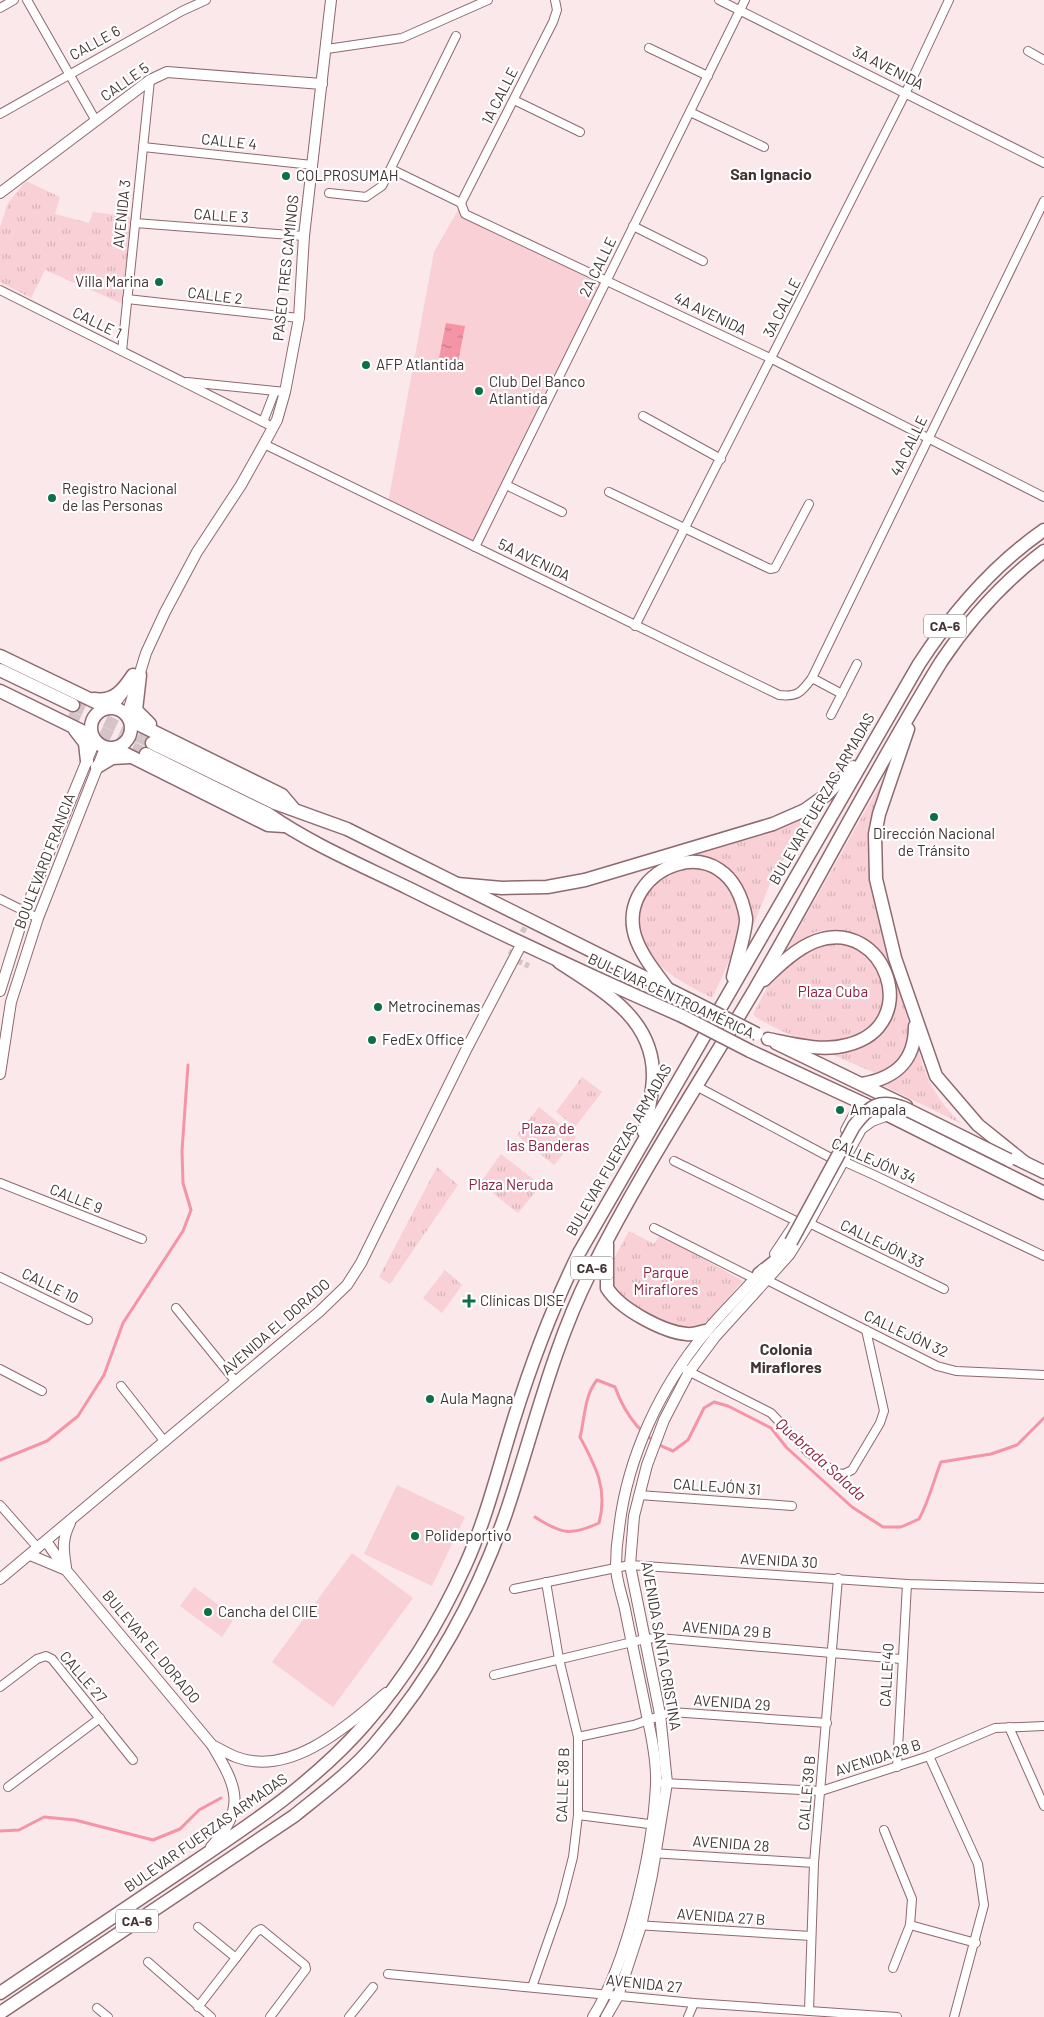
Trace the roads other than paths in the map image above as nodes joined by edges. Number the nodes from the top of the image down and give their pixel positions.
1 (14, 0) edge
2 (27, 0) edge
3 (206, 0) edge
4 (331, 0) edge
5 (488, 0) edge
6 (719, 0) edge
7 (746, 0) edge
8 (949, 0) edge
9 (557, 1) edge
10 (0, 8) edge
11 (740, 10) junction
12 (456, 36) dead end
13 (649, 48) dead end
14 (327, 49) junction
15 (1028, 51) dead end
16 (1044, 60) edge
17 (69, 74) junction
18 (708, 76) junction
19 (150, 80) junction
20 (322, 84) junction
21 (906, 92) junction
22 (514, 100) junction
23 (690, 112) junction
24 (0, 114) edge
25 (96, 121) junction
26 (580, 132) dead end
27 (143, 147) junction
28 (764, 147) dead end
29 (1044, 163) edge
30 (312, 165) junction
31 (391, 169) junction
32 (329, 193) dead end
33 (0, 194) edge
34 (1044, 201) edge
35 (461, 202) junction
36 (135, 223) junction
37 (634, 226) junction
38 (304, 236) junction
39 (703, 261) dead end
40 (607, 280) junction
41 (0, 290) edge
42 (127, 300) junction
43 (299, 318) junction
44 (122, 351) junction
45 (772, 359) junction
46 (182, 382) junction
47 (280, 392) junction
48 (643, 416) dead end
49 (263, 422) junction
50 (273, 427) junction
51 (928, 438) junction
52 (264, 444) junction
53 (721, 459) junction
54 (506, 485) junction
55 (1032, 490) junction
56 (609, 492) dead end
57 (1044, 493) edge
58 (1044, 497) edge
59 (809, 504) dead end
60 (562, 512) dead end
61 (685, 528) junction
62 (1043, 530) edge
63 (476, 547) junction
64 (1044, 552) edge
65 (635, 626) junction
66 (0, 656) edge
67 (857, 664) dead end
68 (0, 670) edge
69 (137, 675) junction
70 (812, 678) junction
71 (0, 683) edge
72 (0, 691) edge
73 (842, 694) junction
74 (792, 696) joint
75 (920, 697) junction
76 (87, 698) junction
77 (110, 708) junction
78 (831, 715) dead end
79 (71, 716) junction
80 (128, 717) junction
81 (177, 742) junction
82 (101, 743) junction
83 (872, 745) junction
84 (131, 757) junction
85 (92, 764) junction
86 (295, 810) junction
87 (286, 826) junction
88 (457, 884) junction
89 (0, 899) edge
90 (25, 911) junction
91 (38, 918) junction
92 (522, 945) junction
93 (559, 962) junction
94 (666, 988) junction
95 (730, 988) junction
96 (755, 988) junction
97 (0, 991) edge
98 (915, 1021) junction
99 (762, 1036) junction
100 (0, 1074) edge
101 (862, 1084) junction
102 (696, 1086) junction
103 (861, 1102) junction
104 (888, 1115) junction
105 (642, 1143) junction
106 (831, 1158) junction
107 (843, 1160) junction
108 (674, 1161) dead end
109 (1024, 1162) junction
110 (1044, 1172) edge
111 (0, 1183) edge
112 (1044, 1193) edge
113 (796, 1221) junction
114 (809, 1224) junction
115 (654, 1228) dead end
116 (142, 1240) dead end
117 (607, 1241) junction
118 (1044, 1256) edge
119 (0, 1277) edge
120 (761, 1278) junction
121 (944, 1289) dead end
122 (176, 1308) dead end
123 (88, 1320) dead end
124 (866, 1330) junction
125 (710, 1334) junction
126 (680, 1366) junction
127 (0, 1369) edge
128 (689, 1372) junction
129 (1044, 1375) edge
130 (236, 1382) junction
131 (121, 1386) dead end
132 (42, 1391) dead end
133 (165, 1442) junction
134 (639, 1494) junction
135 (0, 1505) edge
136 (792, 1506) dead end
137 (72, 1519) junction
138 (42, 1544) junction
139 (30, 1555) junction
140 (630, 1565) junction
141 (616, 1567) junction
142 (66, 1570) junction
143 (838, 1578) junction
144 (0, 1579) edge
145 (546, 1582) junction
146 (907, 1584) junction
147 (514, 1588) dead end
148 (1044, 1588) edge
149 (645, 1639) junction
150 (632, 1643) junction
151 (833, 1652) junction
152 (559, 1659) junction
153 (902, 1659) junction
154 (494, 1675) dead end
155 (403, 1677) junction
156 (0, 1688) edge
157 (660, 1714) junction
158 (100, 1718) junction
159 (648, 1718) junction
160 (827, 1723) junction
161 (1044, 1726) edge
162 (1009, 1727) junction
163 (578, 1737) junction
164 (212, 1745) junction
165 (929, 1756) junction
166 (133, 1760) dead end
167 (897, 1767) junction
168 (667, 1783) junction
169 (656, 1784) junction
170 (8, 1787) dead end
171 (821, 1792) junction
172 (1044, 1806) edge
173 (578, 1816) junction
174 (656, 1825) junction
175 (884, 1830) dead end
176 (651, 1853) junction
177 (202, 1857) junction
178 (814, 1863) junction
179 (630, 1924) junction
180 (910, 1925) junction
181 (641, 1926) junction
182 (198, 1928) dead end
183 (811, 1936) junction
184 (976, 1943) junction
185 (236, 1958) junction
186 (148, 1962) dead end
187 (893, 1968) dead end
188 (388, 1974) dead end
189 (373, 1987) dead end
190 (532, 1987) junction
191 (0, 1993) edge
192 (607, 1994) junction
193 (618, 1996) junction
194 (694, 2003) junction
195 (198, 2007) junction
196 (97, 2008) dead end
197 (769, 2009) junction
198 (809, 2011) junction
199 (0, 2014) edge
200 (108, 2017) edge
201 (211, 2017) edge
202 (270, 2017) edge
203 (349, 2017) edge
204 (593, 2017) edge
205 (606, 2017) edge
206 (688, 2017) edge
207 (766, 2017) edge
208 (897, 2017) edge
209 (954, 2017) edge

1 - 10 street
2 - 17 street
3 - 17 street, CALLE 6
4 - 14 street, PASEO TRES CAMINOS
5 - 14 street
6 - 11 street, 3A AVENIDA
7 - 11 street, 2A CALLE
8 - 21 street, 3A CALLE
9 - 22 street, 1A CALLE
11 - 18 street, 2A CALLE
11 - 21 street, 3A AVENIDA
12 - 31 street
13 - 18 street
14 - 20 street, PASEO TRES CAMINOS
15 - 16 street
17 - 24 street, CALLE 6
17 - 25 street
18 - 23 street, 2A CALLE
19 - 20 street, CALLE 5
19 - 25 street, CALLE 5
19 - 27 street, AVENIDA 3
20 - 30 street, PASEO TRES CAMINOS
21 - 29 street, 3A AVENIDA
21 - 45 street, 3A CALLE
22 - 26 street
22 - 35 street, 1A CALLE
23 - 28 street
23 - 37 street, 2A CALLE
25 - 33 street, CALLE 5
27 - 30 street, CALLE 4
27 - 36 street, AVENIDA 3
30 - 38 street, PASEO TRES CAMINOS
31 - 32 street
31 - 35 street
34 - 51 street, 4A CALLE
35 - 40 street, 4A AVENIDA
36 - 38 street, CALLE 3
36 - 42 street, AVENIDA 3
37 - 39 street
37 - 40 street, 2A CALLE
38 - 43 street, PASEO TRES CAMINOS
40 - 45 street, 4A AVENIDA
40 - 54 street, 2A CALLE
41 - 44 street, CALLE 1
42 - 43 street, CALLE 2
42 - 44 street, AVENIDA 3
43 - 47 street, PASEO TRES CAMINOS
44 - 46 street, CALLE 1
45 - 51 street, 4A AVENIDA
45 - 53 street, 3A CALLE
46 - 47 street, CALLE 1
46 - 49 street, CALLE 1
47 - 49 street
47 - 50 street, PASEO TRES CAMINOS
48 - 53 street
49 - 50 street, CALLE 1
50 - 52 street, PASEO TRES CAMINOS
51 - 55 street, 4A AVENIDA
51 - 70 street, 4A CALLE
52 - 63 street, 5A AVENIDA
52 - 69 street, PASEO TRES CAMINOS
53 - 61 street, 3A CALLE
54 - 60 street
54 - 63 street, 2A CALLE
55 - 57 street, 4A AVENIDA
55 - 58 street, 4A AVENIDA
56 - 61 street
59 - 61 street
61 - 65 street, 3A CALLE
62 - 83 main road, BULEVAR FUERZAS ARMADAS / CA-6
63 - 65 street, 5A AVENIDA
64 - 75 main road, CA-6
65 - 74 street, 5A AVENIDA
66 - 76 main road
67 - 73 street
68 - 79 main road, BULEVAR CENTROAMÉRICA
69 - 76 main road
69 - 77 street, PASEO TRES CAMINOS
69 - 80 street, PASEO TRES CAMINOS
69 - 81 main road
70 - 73 street
70 - 74 street, 4A CALLE
71 - 79 main road, BULEVAR CENTROAMÉRICA
72 - 79 main road, BULEVAR CENTROAMÉRICA
73 - 78 street
75 - 96 main road, CA-6
75 - 98 main road
76 - 77 main road
77 - 80 main road
77 - 82 main road
79 - 82 main road, BULEVAR CENTROAMÉRICA
79 - 85 main road
80 - 81 main road, BULEVAR CENTROAMÉRICA
80 - 82 main road
81 - 86 main road, BULEVAR CENTROAMÉRICA
82 - 84 main road, BULEVAR CENTROAMÉRICA
82 - 85 street, BOULEVARD FRANCIA
83 - 88 main road
83 - 95 main road, BULEVAR FUERZAS ARMADAS / CA-6
84 - 85 main road
84 - 87 main road, BULEVAR CENTROAMÉRICA
85 - 90 street, BOULEVARD FRANCIA
85 - 91 street, BOULEVARD FRANCIA
86 - 87 main road, BULEVAR CENTROAMÉRICA
86 - 88 main road, BULEVAR CENTROAMÉRICA
87 - 92 main road, BULEVAR CENTROAMÉRICA
88 - 94 main road, BULEVAR CENTROAMÉRICA
89 - 90 street
90 - 91 street
90 - 97 street, BOULEVARD FRANCIA
91 - 100 street, BOULEVARD FRANCIA
92 - 93 main road, BULEVAR CENTROAMÉRICA
92 - 130 street, AVENIDA EL DORADO
93 - 103 main road, BULEVAR CENTROAMÉRICA, bridge
93 - 105 main road
94 - 95 main road
94 - 99 main road, BULEVAR CENTROAMÉRICA, bridge
95 - 105 main road, BULEVAR FUERZAS ARMADAS / CA-6
96 - 99 main road
96 - 102 main road, CA-6
98 - 101 main road
98 - 109 main road
99 - 101 main road, BULEVAR CENTROAMÉRICA
101 - 109 main road, BULEVAR CENTROAMÉRICA
102 - 106 street, CALLEJÓN 34
102 - 117 main road, CA-6
103 - 104 main road, BULEVAR CENTROAMÉRICA
103 - 106 street, AVENIDA SANTA CRISTINA
104 - 107 street, AVENIDA SANTA CRISTINA
104 - 112 main road, BULEVAR CENTROAMÉRICA
105 - 155 main road, BULEVAR FUERZAS ARMADAS / CA-6
106 - 107 street, CALLEJÓN 34
106 - 113 street, AVENIDA SANTA CRISTINA
107 - 114 street, AVENIDA SANTA CRISTINA
107 - 118 street, CALLEJÓN 34
108 - 113 street
109 - 110 main road, BULEVAR CENTROAMÉRICA
109 - 120 main road, bridge
111 - 116 street, CALLE 9
113 - 120 street, AVENIDA SANTA CRISTINA
114 - 120 street, AVENIDA SANTA CRISTINA
114 - 121 street, CALLEJÓN 33
115 - 120 street, CALLEJÓN 32
117 - 125 main road
117 - 199 main road, CA-6
119 - 123 street, CALLE 10
120 - 124 street, CALLEJÓN 32
120 - 125 street, AVENIDA SANTA CRISTINA
122 - 130 street
124 - 128 street
124 - 129 street, CALLEJÓN 32
125 - 126 street, AVENIDA SANTA CRISTINA
125 - 128 street, AVENIDA SANTA CRISTINA
126 - 128 street
126 - 141 street, AVENIDA SANTA CRISTINA
127 - 132 street
128 - 134 street, AVENIDA SANTA CRISTINA
130 - 133 street, AVENIDA EL DORADO
131 - 133 street
133 - 137 street, AVENIDA EL DORADO
134 - 136 street, CALLEJÓN 31
134 - 140 street, AVENIDA SANTA CRISTINA
135 - 138 street
137 - 138 street, AVENIDA EL DORADO
137 - 142 street
138 - 139 street, AVENIDA EL DORADO
138 - 142 street, BULEVAR EL DORADO
139 - 142 street, BULEVAR EL DORADO
139 - 144 street, AVENIDA EL DORADO
140 - 141 street, AVENIDA 30
140 - 143 street, AVENIDA 30
140 - 149 street, AVENIDA SANTA CRISTINA
141 - 145 street, AVENIDA 30
141 - 150 street, AVENIDA SANTA CRISTINA
142 - 164 street, BULEVAR EL DORADO
143 - 146 street, AVENIDA 30
143 - 151 street, CALLE 39 B
145 - 147 street, AVENIDA 30
145 - 152 street, CALLE 38 B
146 - 148 street, AVENIDA 30
146 - 153 street, CALLE 40
149 - 150 street, AVENIDA 29 B
149 - 151 street, AVENIDA 29 B
149 - 157 street, AVENIDA SANTA CRISTINA
150 - 152 street, AVENIDA 29 B
150 - 159 street, AVENIDA SANTA CRISTINA
151 - 153 street, AVENIDA 29 B
151 - 160 street, CALLE 39 B
152 - 154 street, AVENIDA 29 B
152 - 163 street, CALLE 38 B
153 - 167 street, CALLE 40
155 - 164 street, BULEVAR EL DORADO
155 - 177 main road, BULEVAR FUERZAS ARMADAS / CA-6
156 - 158 street, CALLE 27
157 - 159 street, AVENIDA 29
157 - 160 street, AVENIDA 29
157 - 168 street, AVENIDA SANTA CRISTINA
158 - 166 street, CALLE 27
158 - 170 street
159 - 163 street, AVENIDA 29
159 - 169 street, AVENIDA SANTA CRISTINA
160 - 171 street, CALLE 39 B
161 - 162 street, AVENIDA 28 B
162 - 165 street, AVENIDA 28 B
162 - 172 street
163 - 173 street, CALLE 38 B
164 - 177 street, BULEVAR EL DORADO
165 - 167 street, AVENIDA 28 B
165 - 184 street
167 - 171 street, AVENIDA 28 B
168 - 169 street, AVENIDA 28 B
168 - 171 street, AVENIDA 28 B
168 - 174 street, AVENIDA SANTA CRISTINA
169 - 174 street, AVENIDA SANTA CRISTINA
171 - 178 street, CALLE 39 B
173 - 174 street
173 - 190 street, CALLE 38 B
174 - 176 street, AVENIDA SANTA CRISTINA
175 - 180 street
176 - 178 street, AVENIDA 28
176 - 179 street, AVENIDA SANTA CRISTINA
176 - 181 street, AVENIDA SANTA CRISTINA
177 - 191 main road, BULEVAR FUERZAS ARMADAS / CA-6
178 - 183 street, CALLE 39 B
179 - 181 street, AVENIDA 27 B
179 - 192 street, AVENIDA SANTA CRISTINA
180 - 184 street
180 - 187 street
181 - 183 street, AVENIDA 27 B
181 - 193 street, AVENIDA SANTA CRISTINA
182 - 185 street
183 - 198 street, CALLE 39 B
184 - 209 street
185 - 195 street
185 - 202 street
186 - 195 street
188 - 190 street, AVENIDA 27
189 - 203 street
190 - 192 street, AVENIDA 27
192 - 193 street, AVENIDA 27
192 - 204 street, AVENIDA SANTA CRISTINA
193 - 194 street, AVENIDA 27
193 - 205 street, AVENIDA SANTA CRISTINA
194 - 197 street, AVENIDA 27
194 - 206 street
195 - 201 street
196 - 200 street
197 - 198 street, AVENIDA 27
197 - 207 street
198 - 208 street, AVENIDA 27

